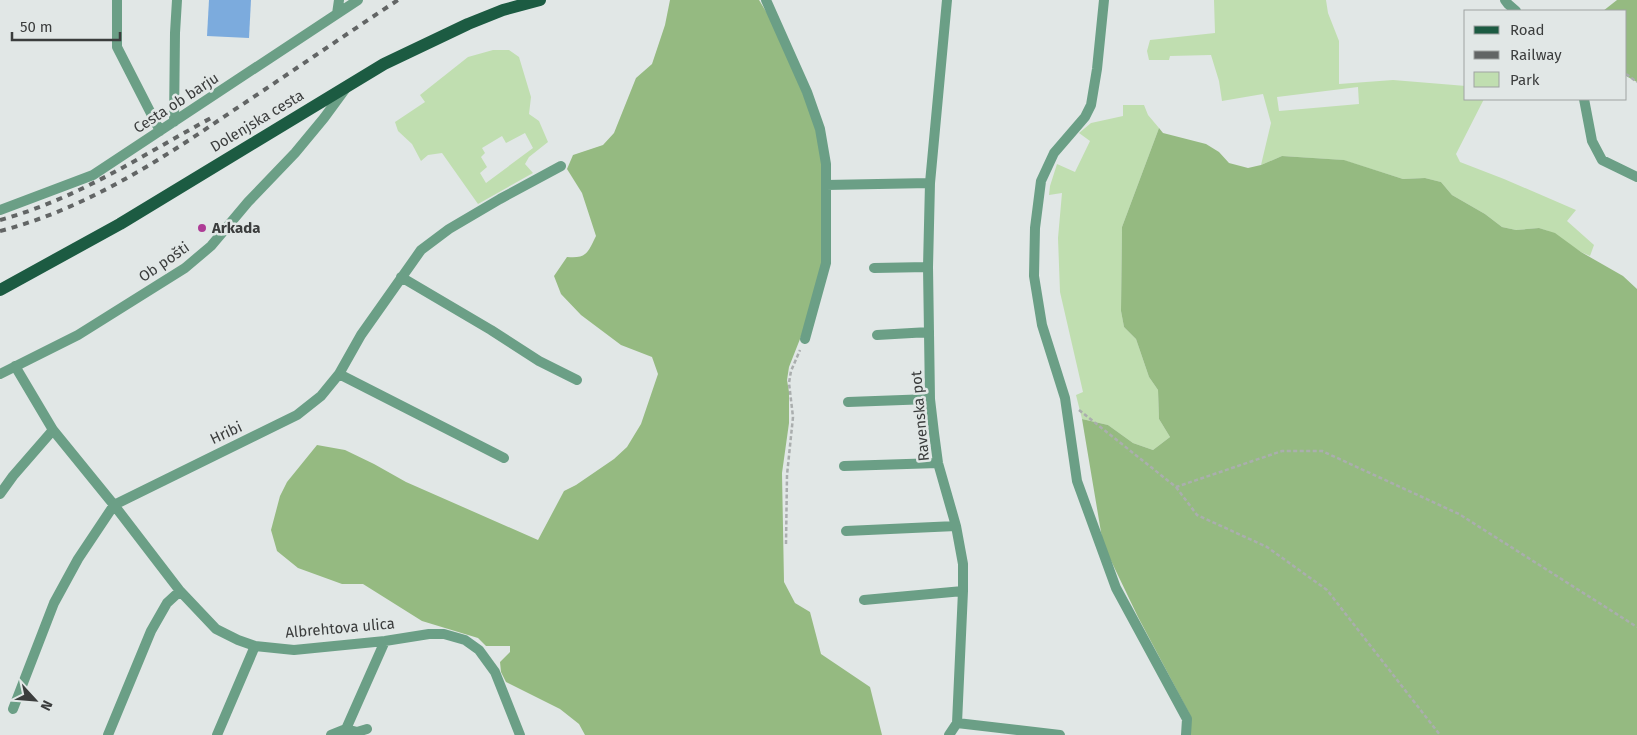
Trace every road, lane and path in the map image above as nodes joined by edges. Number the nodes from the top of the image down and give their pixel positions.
1 (117, 0) edge
2 (177, 0) edge
3 (339, 0) edge
4 (358, 0) edge
5 (540, 0) edge
6 (766, 0) edge
7 (947, 0) edge
8 (1104, 0) edge
9 (1505, 0) edge
10 (1515, 10) edge
11 (337, 14) junction
12 (348, 85) junction
13 (1584, 100) edge
14 (174, 122) junction
15 (160, 131) junction
16 (561, 166) dead end
17 (1637, 177) edge
18 (930, 183) junction
19 (826, 185) junction
20 (0, 210) edge
21 (928, 266) junction
22 (874, 268) dead end
23 (401, 277) junction
24 (0, 290) edge
25 (929, 332) junction
26 (877, 335) dead end
27 (805, 339) joint
28 (15, 366) junction
29 (0, 374) edge
30 (339, 374) junction
31 (577, 380) dead end
32 (1064, 398) junction
33 (930, 399) junction
34 (848, 402) dead end
35 (53, 430) junction
36 (504, 458) dead end
37 (938, 463) junction
38 (844, 466) dead end
39 (1176, 487) junction
40 (0, 494) edge
41 (114, 505) junction
42 (956, 526) junction
43 (846, 531) dead end
44 (786, 544) dead end
45 (964, 591) junction
46 (180, 592) junction
47 (864, 600) dead end
48 (1637, 627) edge
49 (384, 641) junction
50 (255, 646) junction
51 (12, 709) dead end
52 (957, 724) junction
53 (346, 729) junction
54 (367, 729) dead end
55 (108, 735) edge
56 (217, 735) edge
57 (331, 735) edge
58 (520, 735) edge
59 (949, 735) edge
60 (1060, 735) edge
61 (1186, 735) edge
62 (1440, 735) edge

1 - 15 street
2 - 14 street
3 - 11 street
4 - 11 street, Cesta ob barju
5 - 12 main road, Dolenjska cesta
6 - 19 street
7 - 18 street, Ravenska pot
8 - 32 street
9 - 10 street
11 - 14 street, Cesta ob barju
12 - 24 main road, Dolenjska cesta
12 - 28 street, Ob pošti
13 - 17 street
14 - 15 street, Cesta ob barju
15 - 20 street, Cesta ob barju
16 - 23 street, Hribi
18 - 19 street
18 - 21 street, Ravenska pot
19 - 27 street
21 - 22 street
21 - 25 street, Ravenska pot
23 - 30 street, Hribi
23 - 31 street
25 - 26 street
25 - 33 street, Ravenska pot
27 - 44 path
28 - 29 street, Ob pošti
28 - 35 street, Albrehtova ulica
30 - 36 street
30 - 41 street, Hribi
32 - 39 path
32 - 61 street
33 - 34 street
33 - 37 street, Ravenska pot
35 - 40 street
35 - 41 street, Albrehtova ulica
37 - 38 street
37 - 42 street, Ravenska pot
39 - 48 path
39 - 62 path
41 - 46 street, Albrehtova ulica
41 - 51 street
42 - 43 street
42 - 45 street, Ravenska pot
45 - 47 street
45 - 52 street, Ravenska pot
46 - 50 street, Albrehtova ulica
46 - 55 street
49 - 50 street, Albrehtova ulica
49 - 53 street
49 - 58 street, Albrehtova ulica
50 - 56 street
52 - 59 street
52 - 60 street
53 - 54 street
53 - 57 street

